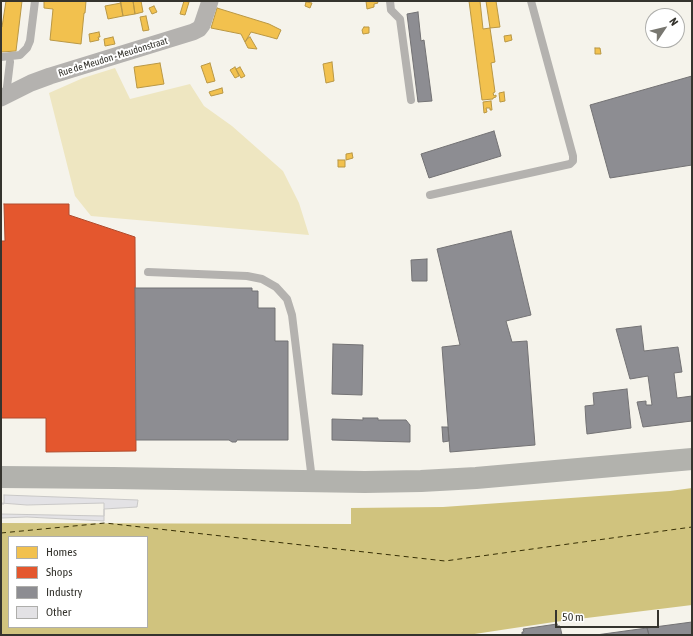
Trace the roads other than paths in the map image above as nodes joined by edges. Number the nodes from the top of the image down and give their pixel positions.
1 (35, 1) edge
2 (210, 1) edge
3 (390, 1) edge
4 (531, 1) edge
5 (1, 57) edge
6 (10, 62) dead end
7 (4, 97) edge
8 (411, 100) dead end
9 (430, 195) dead end
10 (148, 272) dead end
11 (692, 459) edge
12 (1, 477) edge
13 (312, 480) junction

1 - 5 lane
2 - 7 street, Rue de Meudon - Meudonstraat
3 - 8 lane
4 - 9 lane
6 - 7 lane
10 - 13 lane
11 - 13 main road
12 - 13 main road

